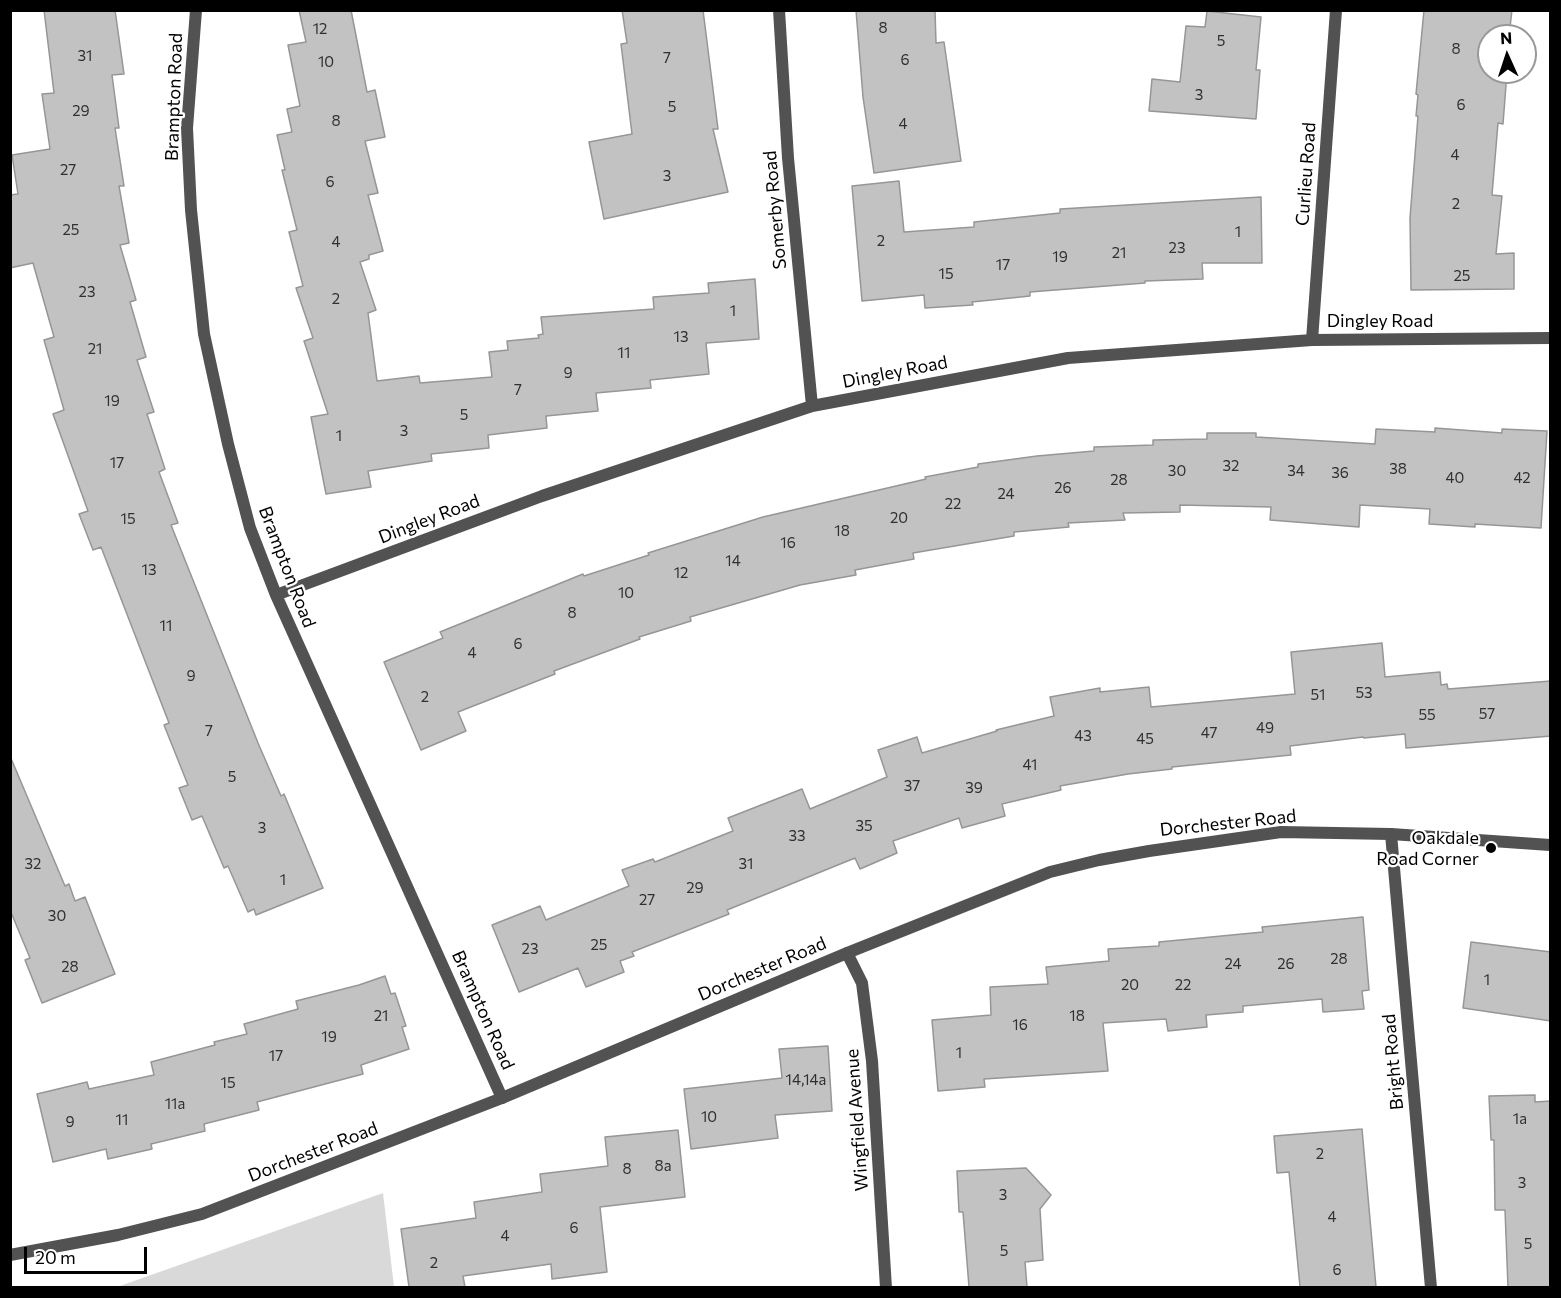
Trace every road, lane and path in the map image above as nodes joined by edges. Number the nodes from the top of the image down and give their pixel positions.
1 (196, 10) edge
2 (779, 10) edge
3 (1336, 10) edge
4 (1551, 338) edge
5 (1311, 340) junction
6 (812, 406) junction
7 (276, 595) junction
8 (1391, 834) junction
9 (1551, 845) edge
10 (847, 953) junction
11 (502, 1098) junction
12 (10, 1255) edge
13 (886, 1287) edge
14 (1431, 1287) edge

1 - 7 street, Brampton Road
2 - 6 street, Somerby Road
3 - 5 street, Curlieu Road
4 - 5 street, Dingley Road
5 - 6 street, Dingley Road
6 - 7 street, Dingley Road
7 - 11 street, Brampton Road
8 - 9 street, Dorchester Road
8 - 10 street, Dorchester Road
8 - 14 street, Bright Road
10 - 11 street, Dorchester Road
10 - 13 street, Wingfield Avenue
11 - 12 street, Dorchester Road

